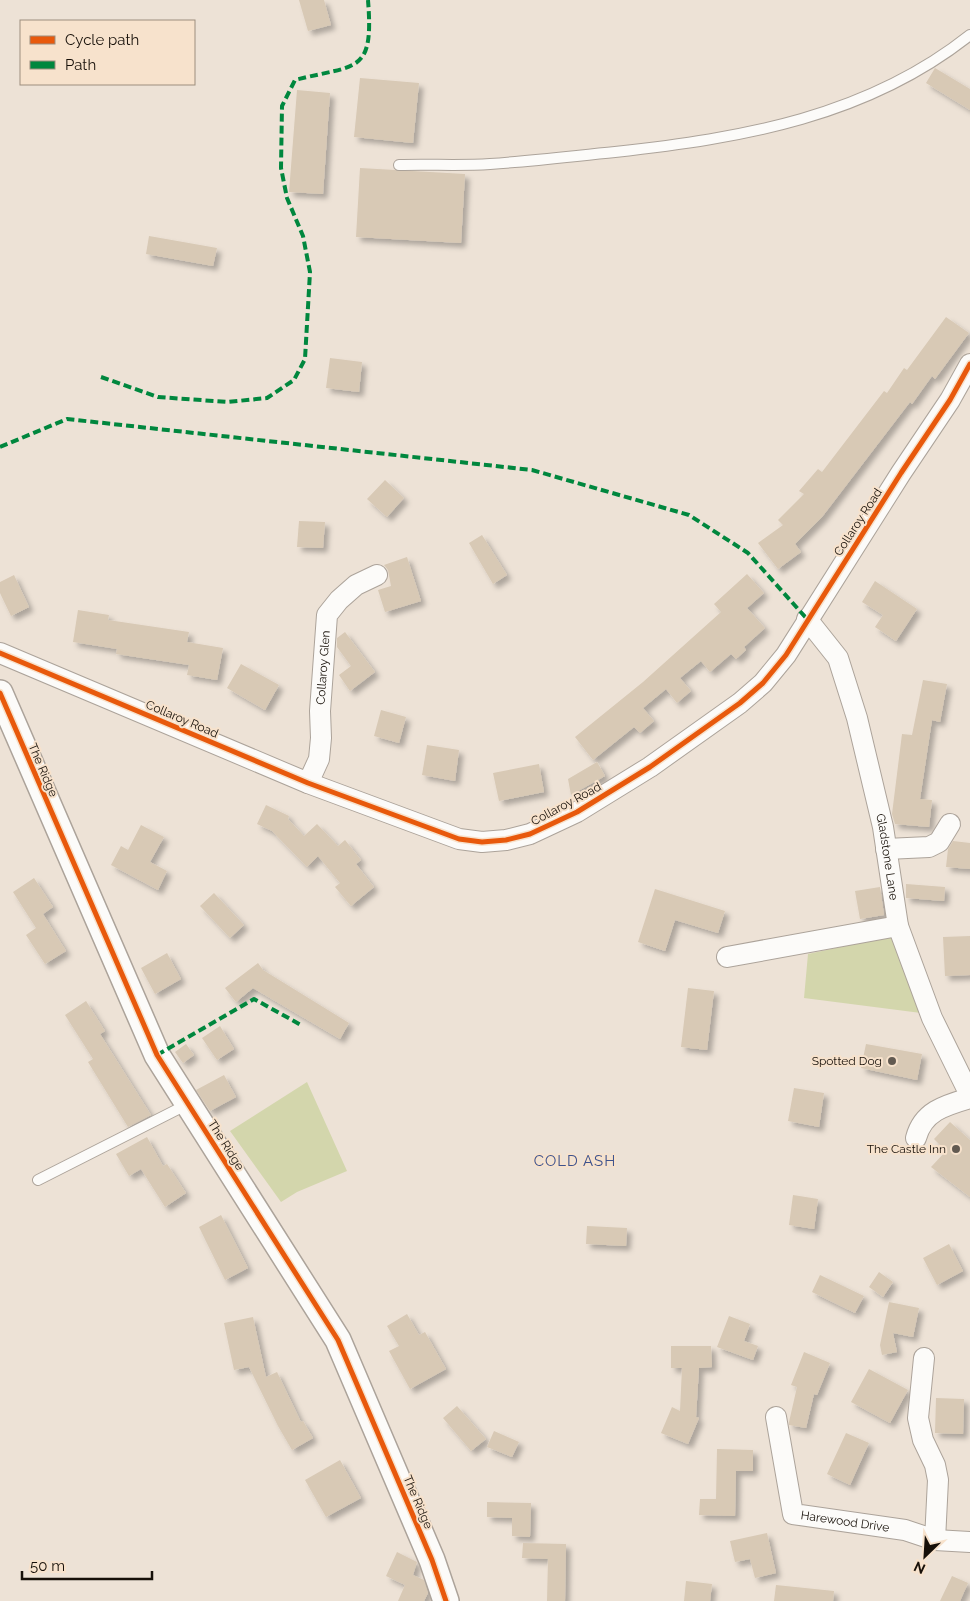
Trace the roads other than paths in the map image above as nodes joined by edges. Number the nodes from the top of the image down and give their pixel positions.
1 (970, 35) edge
2 (399, 165) dead end
3 (970, 364) edge
4 (377, 575) dead end
5 (807, 619) junction
6 (0, 653) edge
7 (0, 694) edge
8 (308, 782) junction
9 (950, 824) dead end
10 (886, 849) junction
11 (898, 926) junction
12 (727, 958) dead end
13 (970, 1096) edge
14 (188, 1104) junction
15 (916, 1138) dead end
16 (38, 1180) dead end
17 (924, 1358) dead end
18 (776, 1417) dead end
19 (935, 1540) junction
20 (970, 1542) edge
21 (446, 1601) edge

1 - 2 lane
3 - 5 street, Collaroy Road
4 - 8 street, Collaroy Glen
5 - 8 street, Collaroy Road
5 - 10 street, Gladstone Lane
6 - 8 street, Collaroy Road
7 - 14 street, The Ridge
9 - 10 street
10 - 11 street, Gladstone Lane
11 - 12 street
11 - 13 street, Gladstone Lane
13 - 15 street
14 - 16 lane
14 - 21 street, The Ridge
17 - 19 street
18 - 19 street, Harewood Drive
19 - 20 street, Harewood Drive

